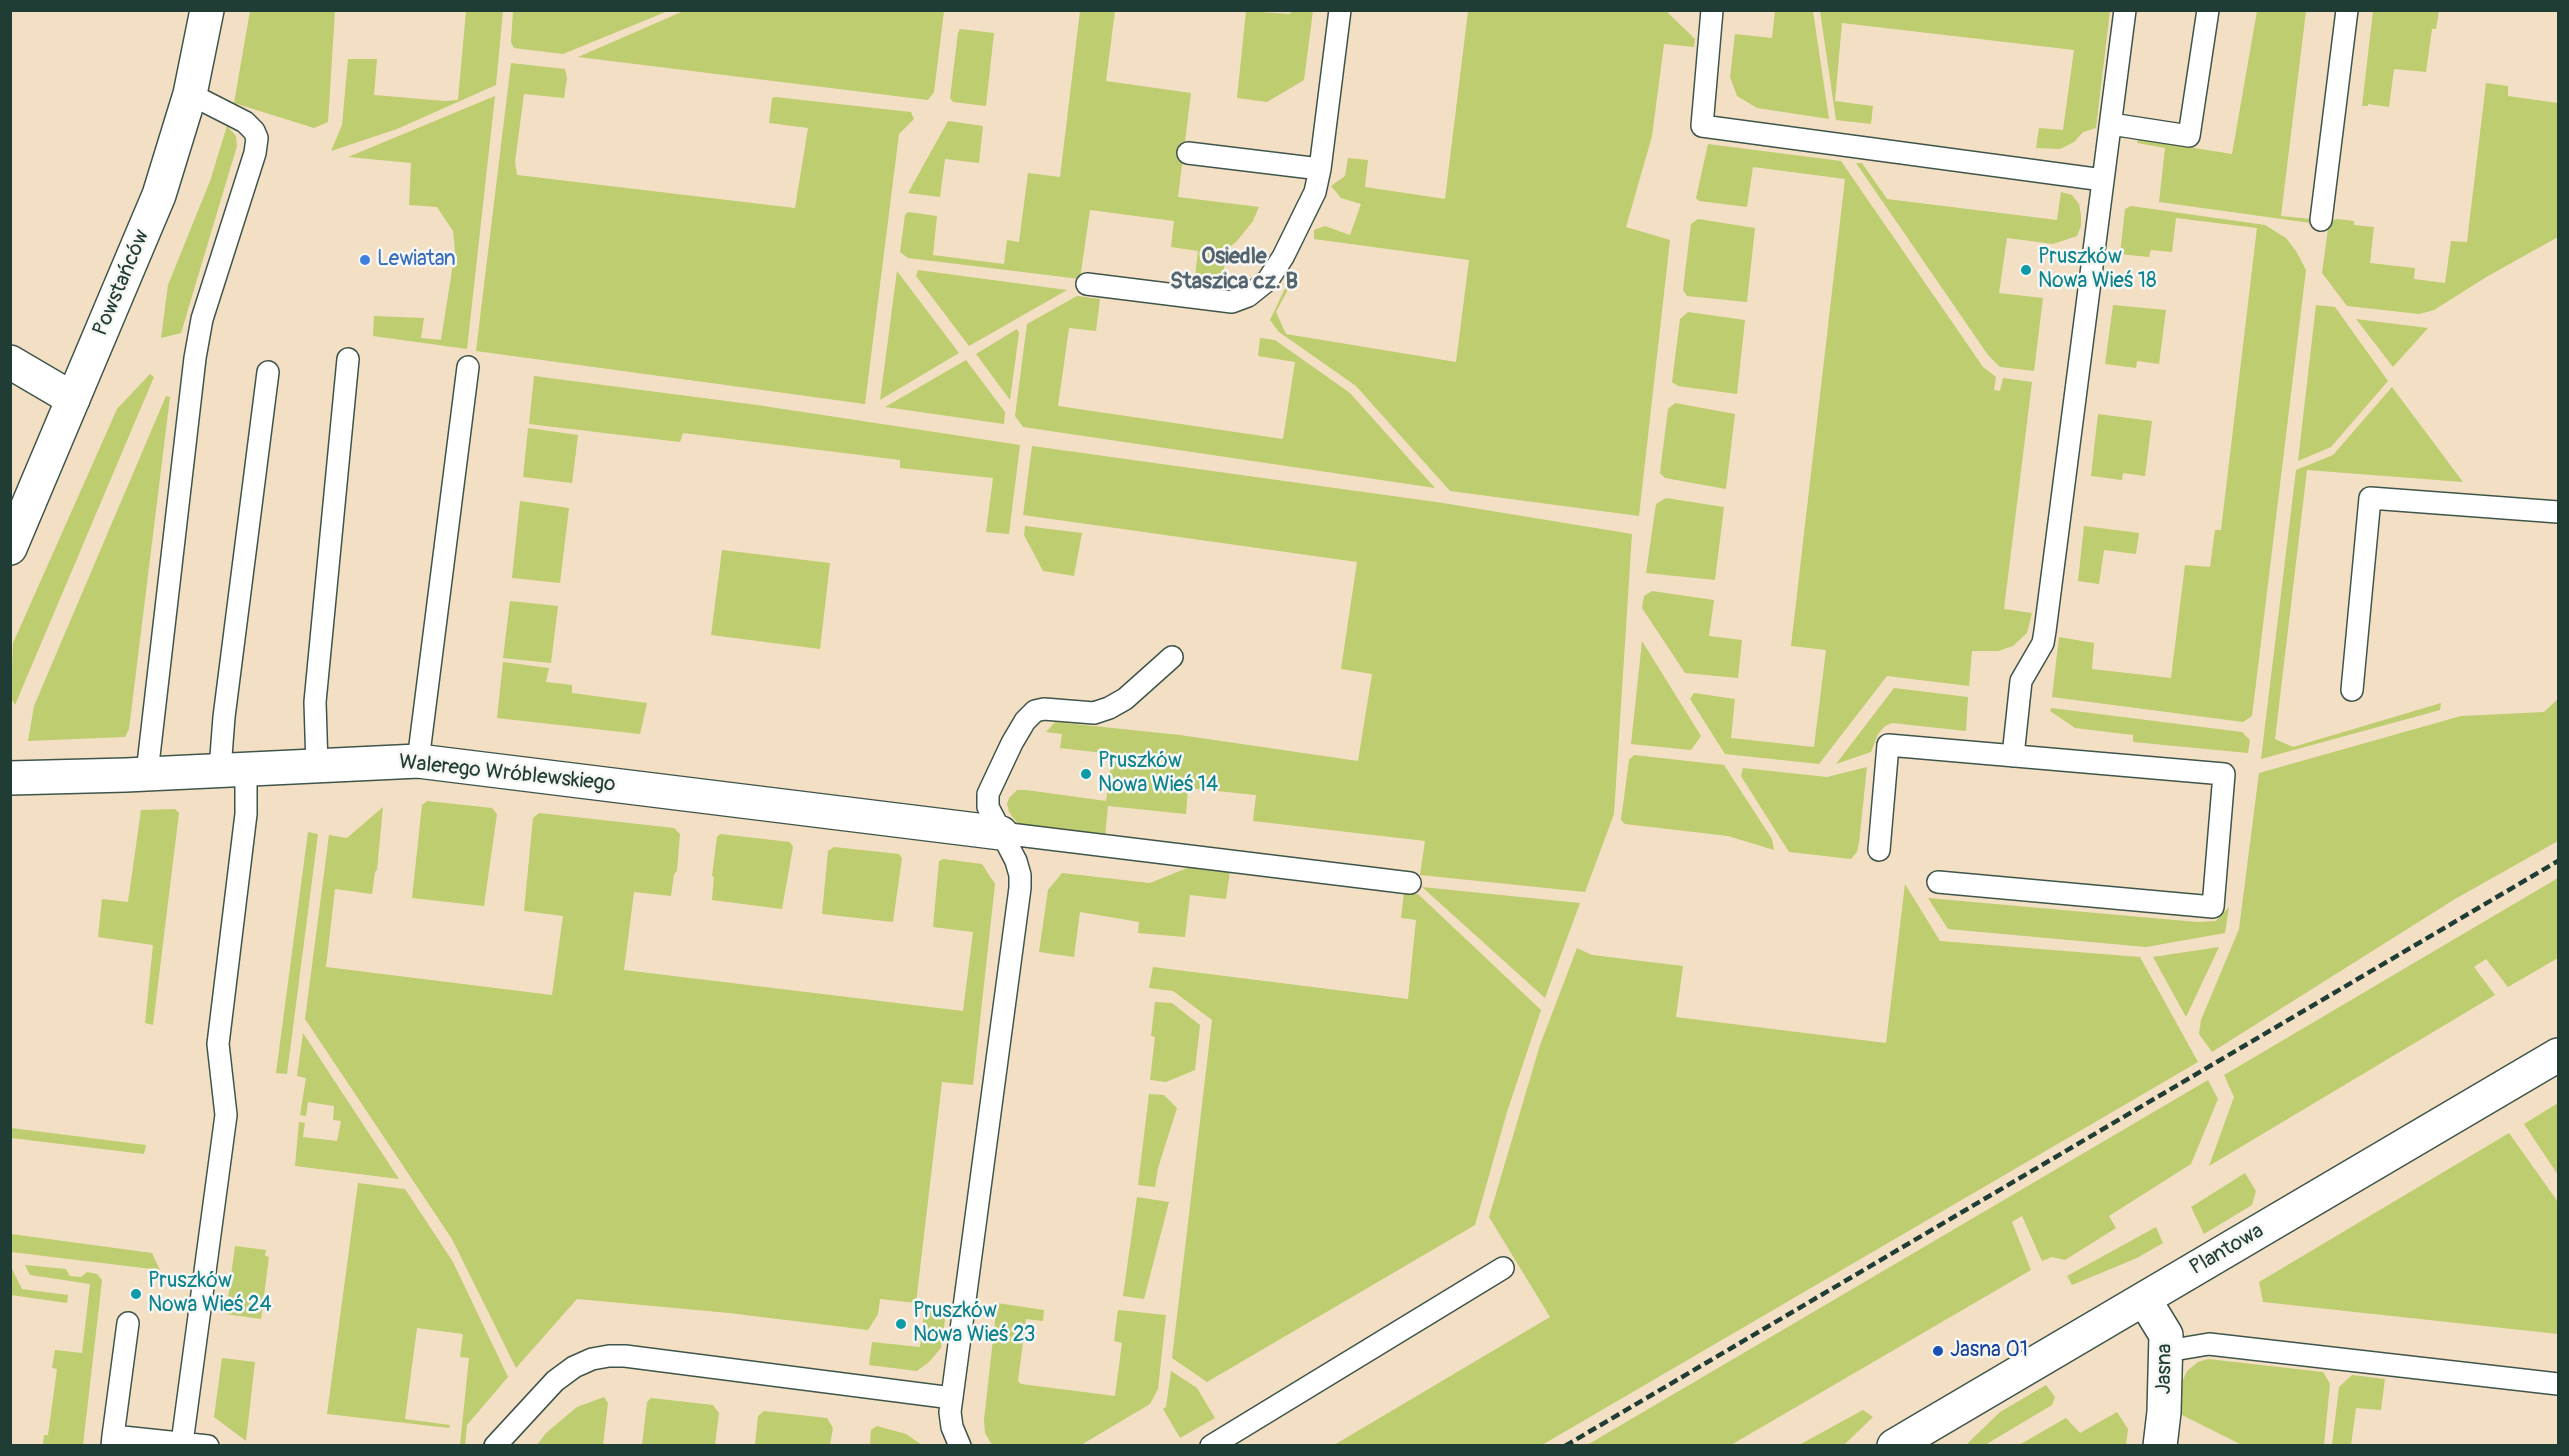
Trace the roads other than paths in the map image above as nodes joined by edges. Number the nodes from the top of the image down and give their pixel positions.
1 (207, 10) edge
2 (1340, 10) edge
3 (1712, 10) edge
4 (2125, 10) edge
5 (2208, 10) edge
6 (2347, 10) edge
7 (190, 94) junction
8 (2111, 124) junction
9 (1188, 153) dead end
10 (1320, 169) junction
11 (2103, 180) junction
12 (2321, 220) dead end
13 (1087, 284) dead end
14 (348, 359) dead end
15 (10, 362) edge
16 (468, 367) dead end
17 (268, 372) dead end
18 (73, 399) junction
19 (2559, 512) edge
20 (10, 548) edge
21 (1172, 657) dead end
22 (2352, 690) dead end
23 (2013, 756) junction
24 (418, 761) junction
25 (317, 766) junction
26 (233, 769) junction
27 (147, 773) junction
28 (10, 778) edge
29 (1001, 833) junction
30 (1879, 850) dead end
31 (1938, 882) dead end
32 (1410, 883) dead end
33 (2559, 1055) edge
34 (1503, 1268) dead end
35 (2144, 1299) junction
36 (128, 1323) dead end
37 (2168, 1351) junction
38 (2559, 1384) edge
39 (952, 1398) junction
40 (113, 1441) edge
41 (182, 1443) junction
42 (208, 1446) edge
43 (495, 1446) edge
44 (960, 1446) edge
45 (1211, 1446) edge
46 (1894, 1446) edge
47 (2160, 1446) edge

1 - 7 street, Powstańców
2 - 10 lane
3 - 11 lane
4 - 8 lane
5 - 8 lane
6 - 12 lane
7 - 18 street, Powstańców
7 - 27 lane
8 - 11 lane
9 - 10 lane
10 - 13 lane
11 - 23 lane
14 - 25 lane
15 - 18 street
16 - 24 lane
17 - 26 lane
18 - 20 street, Powstańców
19 - 22 lane
21 - 29 lane
23 - 30 lane
23 - 31 lane
24 - 25 street, Walerego Wróblewskiego
24 - 29 street, Walerego Wróblewskiego
25 - 26 street, Walerego Wróblewskiego
26 - 27 street, Walerego Wróblewskiego
26 - 41 lane
27 - 28 street, Walerego Wróblewskiego
29 - 32 lane
29 - 39 lane
33 - 35 street, Plantowa
34 - 45 lane
35 - 37 street, Jasna
35 - 46 street, Plantowa
36 - 40 lane
37 - 38 lane
37 - 47 street, Jasna
39 - 43 lane
39 - 44 lane
40 - 41 lane
41 - 42 lane

